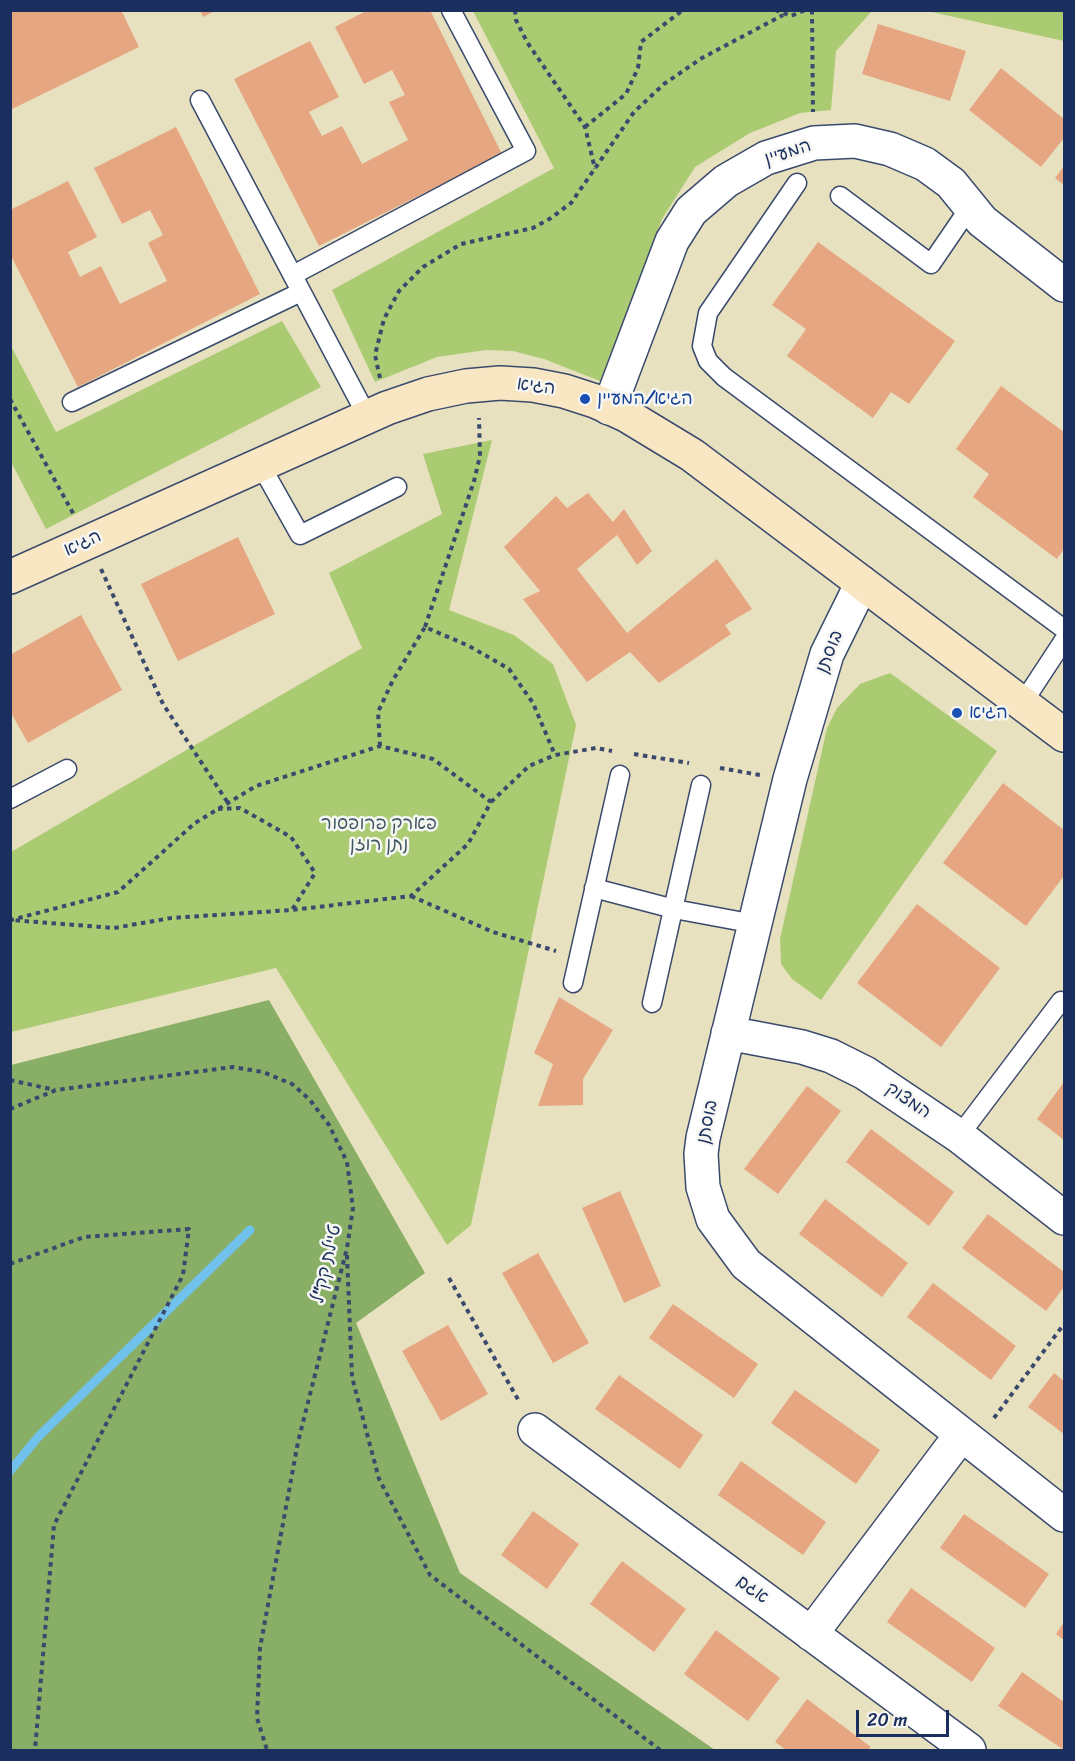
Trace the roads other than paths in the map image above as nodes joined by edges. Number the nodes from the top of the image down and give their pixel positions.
1 (452, 10) edge
2 (200, 100) dead end
3 (797, 183) dead end
4 (840, 196) dead end
5 (970, 207) junction
6 (293, 275) junction
7 (1065, 285) edge
8 (301, 292) junction
9 (72, 402) dead end
10 (609, 408) junction
11 (377, 412) junction
12 (260, 464) junction
13 (397, 487) dead end
14 (10, 578) edge
15 (862, 584) junction
16 (1065, 629) edge
17 (1065, 640) edge
18 (1022, 704) junction
19 (1065, 735) edge
20 (67, 769) dead end
21 (620, 775) dead end
22 (701, 785) dead end
23 (10, 800) edge
24 (594, 888) junction
25 (674, 909) junction
26 (755, 924) junction
27 (573, 983) dead end
28 (1061, 1001) dead end
29 (652, 1003) dead end
30 (728, 1034) junction
31 (959, 1136) junction
32 (1065, 1218) edge
33 (535, 1430) road end
34 (967, 1440) junction
35 (1065, 1515) edge
36 (811, 1634) junction
37 (969, 1750) edge

1 - 6 lane
2 - 6 lane
3 - 16 lane
4 - 5 lane
5 - 7 street, המעיין
5 - 10 street, המעיין
6 - 8 lane
8 - 9 lane
8 - 11 lane
10 - 11 street, הגיא
10 - 15 street, הגיא
11 - 12 street, הגיא
12 - 13 lane
12 - 14 street, הגיא
15 - 18 street, הגיא
15 - 26 street, בוסתן
17 - 18 lane
18 - 19 street, הגיא
20 - 23 lane
21 - 24 lane
22 - 25 lane
24 - 25 lane
24 - 27 lane
25 - 26 lane
25 - 29 lane
26 - 30 street, בוסתן
28 - 31 lane
30 - 31 street, המצוק
30 - 34 street, בוסתן
31 - 32 street, המצוק
33 - 36 street, אגם
34 - 35 street, בוסתן
34 - 36 street
36 - 37 street, אגם

